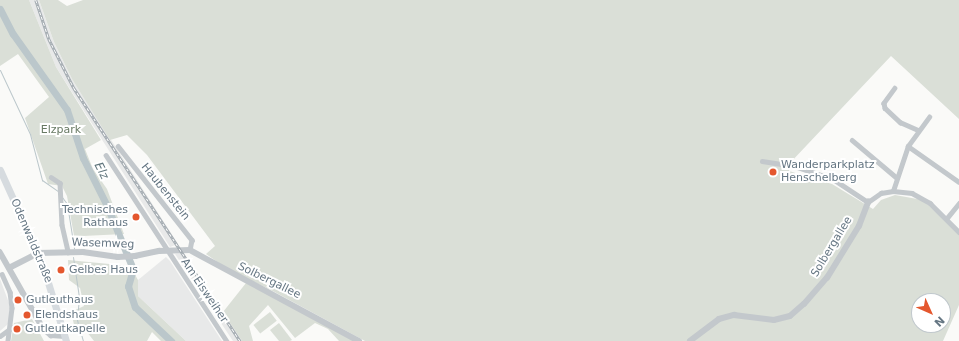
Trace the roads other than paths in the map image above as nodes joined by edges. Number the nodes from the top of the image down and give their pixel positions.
1 (895, 88) dead end
2 (929, 117) dead end
3 (918, 130) junction
4 (852, 140) dead end
5 (118, 146) dead end
6 (908, 146) junction
7 (106, 155) dead end
8 (762, 161) dead end
9 (0, 170) edge
10 (51, 176) dead end
11 (896, 177) junction
12 (959, 182) edge
13 (893, 191) junction
14 (868, 202) junction
15 (959, 203) edge
16 (947, 218) junction
17 (959, 232) edge
18 (167, 250) junction
19 (190, 250) junction
20 (0, 252) edge
21 (68, 252) junction
22 (38, 253) junction
23 (9, 268) junction
24 (1, 274) edge
25 (10, 328) junction
26 (0, 336) edge
27 (65, 339) edge
28 (8, 341) edge
29 (227, 341) edge
30 (359, 341) edge
31 (690, 341) edge

1 - 3 street
2 - 3 street
3 - 6 street
4 - 11 street
5 - 19 street, Haubenstein
6 - 11 street
6 - 12 street
7 - 18 street, Am Eisweiher
8 - 14 street
9 - 22 main road, Odenwaldstraße
10 - 21 street
11 - 13 street
13 - 14 street
13 - 16 street
14 - 31 street, Solbergallee
15 - 16 street
16 - 17 street
18 - 19 street, Solbergallee
18 - 21 street, Wasemweg
18 - 29 street, Am Eisweiher
19 - 30 street, Solbergallee
20 - 23 street
21 - 22 street, Wasemweg
22 - 23 street
22 - 27 main road, Odenwaldstraße
23 - 24 street
23 - 27 street
24 - 25 street
25 - 26 street
25 - 28 street

